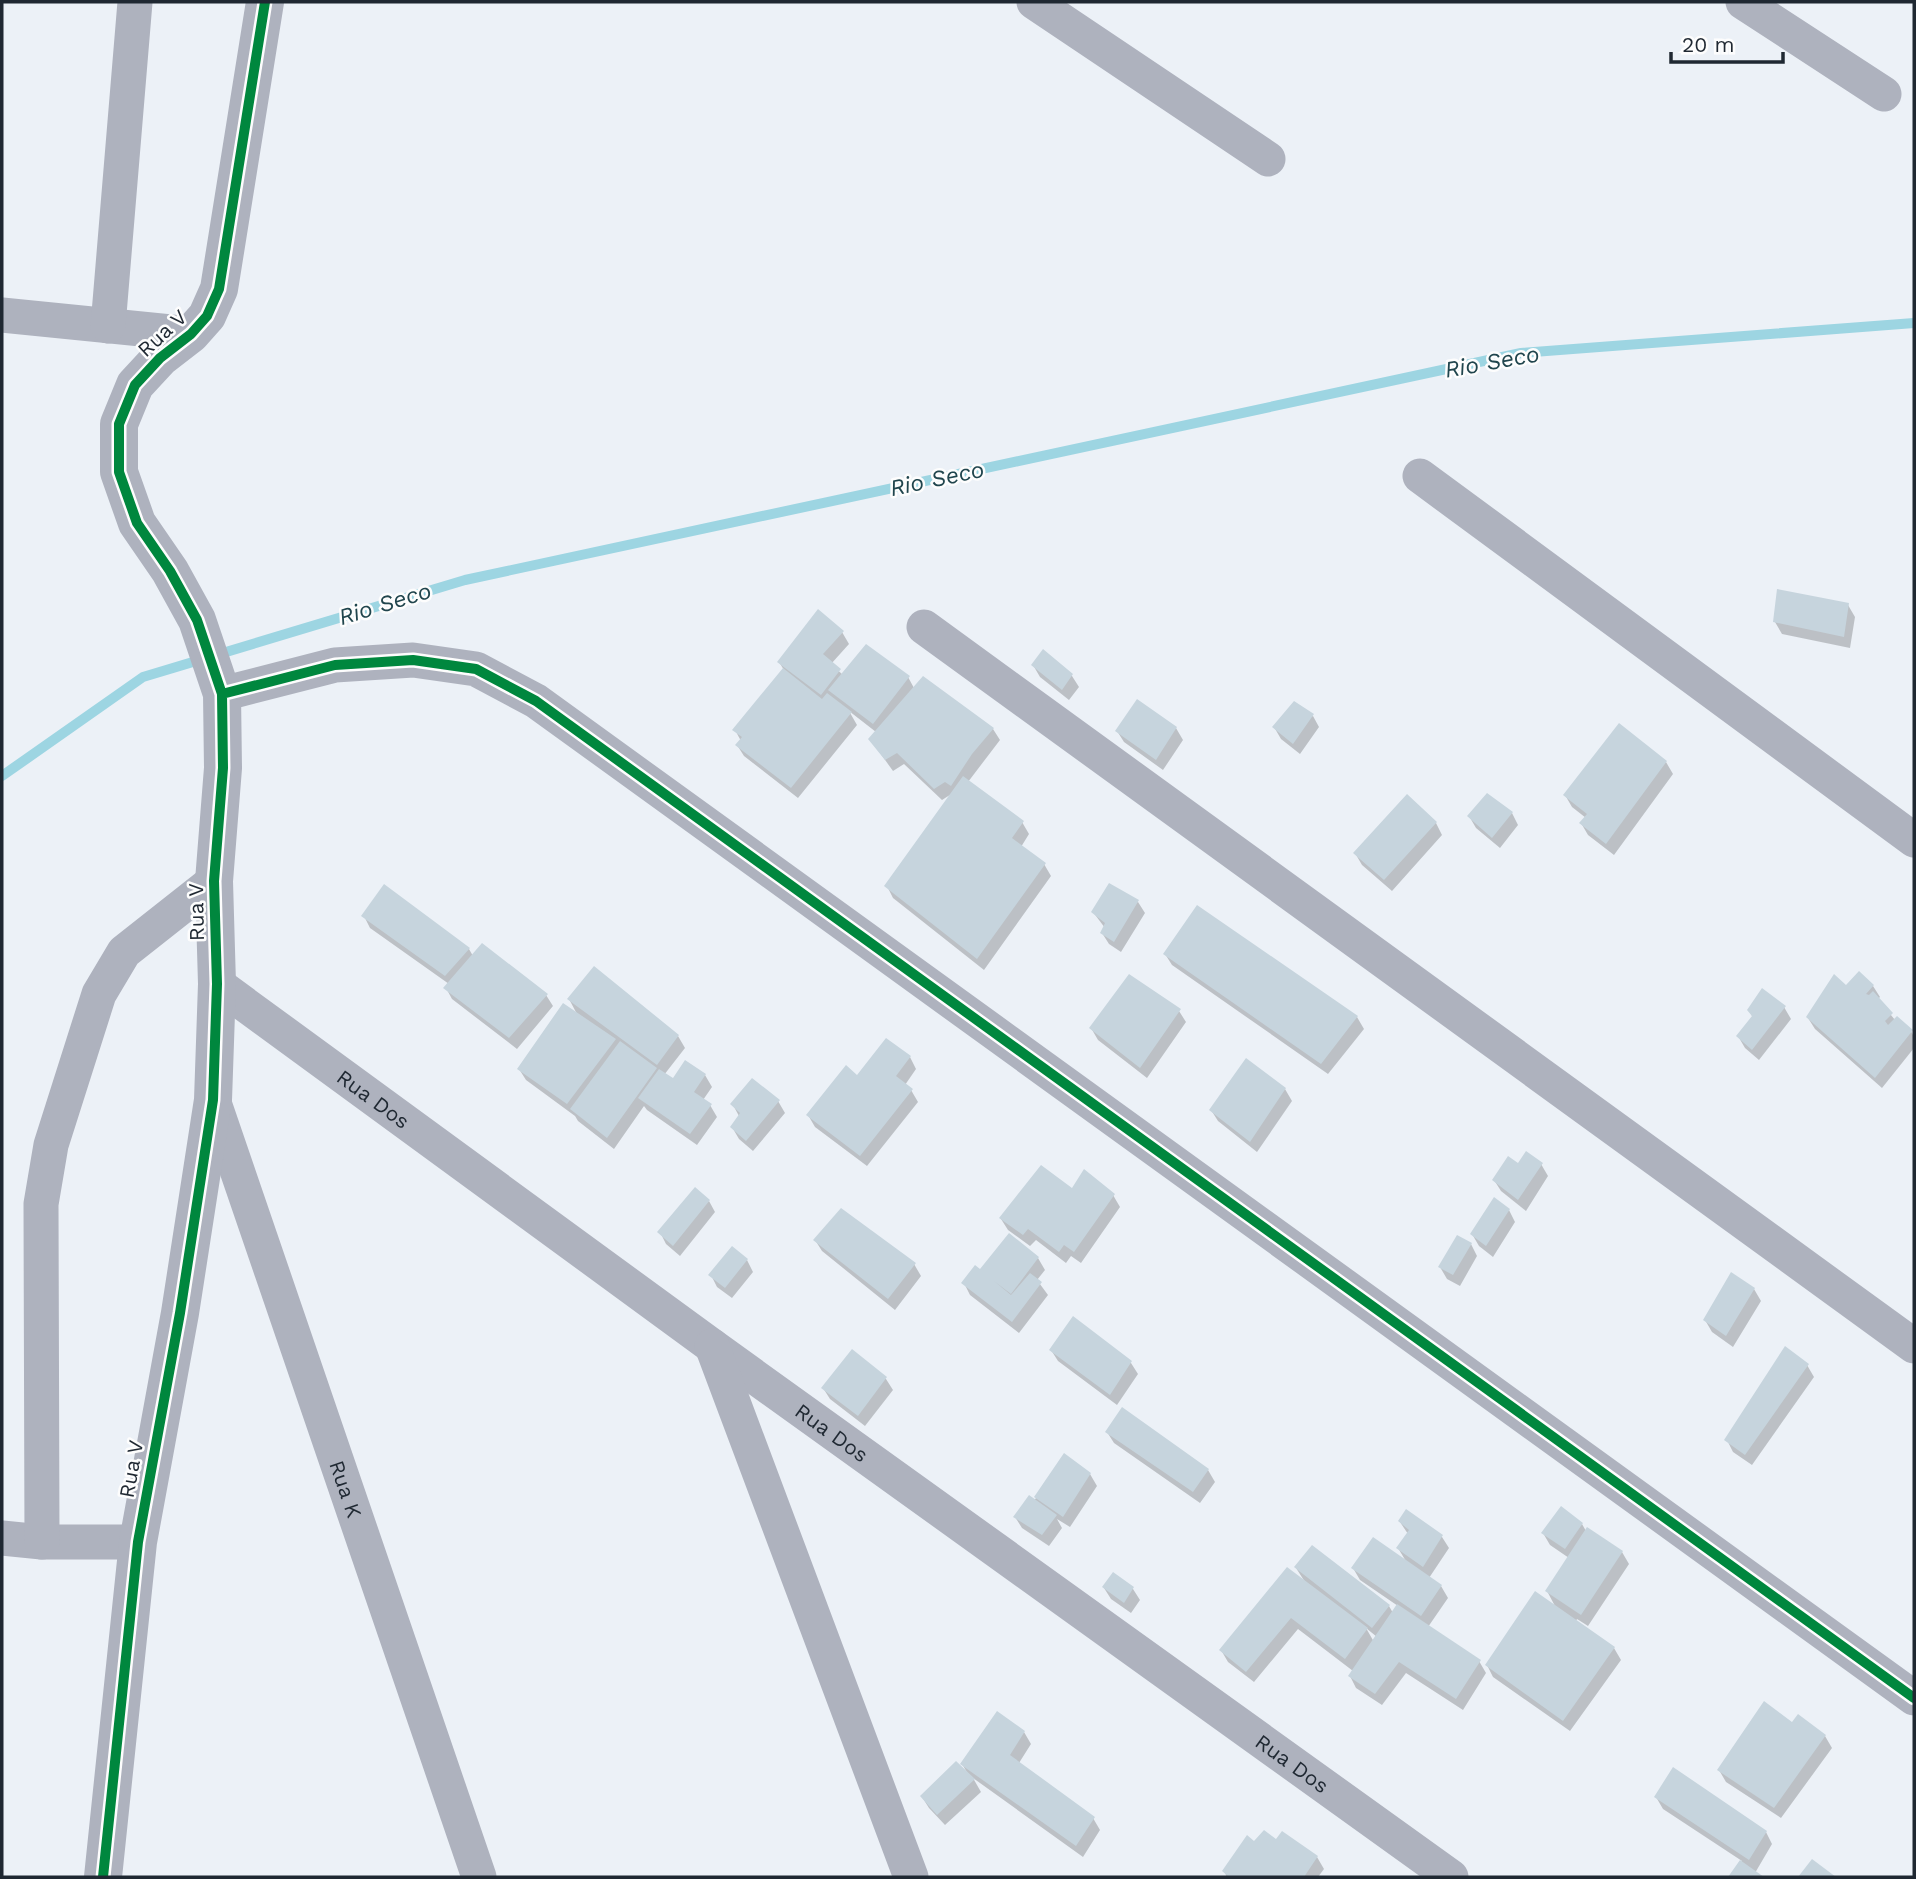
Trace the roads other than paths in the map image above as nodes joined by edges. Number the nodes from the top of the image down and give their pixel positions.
1 (135, 2) edge
2 (265, 2) edge
3 (1034, 2) edge
4 (1743, 2) edge
5 (1884, 94) dead end
6 (1268, 159) dead end
7 (2, 315) edge
8 (108, 326) junction
9 (191, 334) junction
10 (1420, 476) dead end
11 (924, 627) dead end
12 (222, 694) junction
13 (1914, 840) edge
14 (214, 881) junction
15 (217, 984) junction
16 (213, 1100) junction
17 (712, 1346) junction
18 (1914, 1346) edge
19 (2, 1538) edge
20 (42, 1542) junction
21 (138, 1542) junction
22 (1914, 1698) edge
23 (103, 1877) edge
24 (480, 1877) edge
25 (911, 1877) edge
26 (1451, 1877) edge

1 - 8 street
2 - 9 street, Rua V
3 - 6 street
4 - 5 street
7 - 8 street
8 - 9 street
9 - 12 street, Rua V
10 - 13 street
11 - 18 street
12 - 14 street, Rua V
12 - 22 street
14 - 15 street, Rua V
14 - 20 street
15 - 16 street, Rua V
15 - 17 street, Rua Dos
16 - 21 street, Rua V
16 - 24 street, Rua K
17 - 25 street
17 - 26 street, Rua Dos
19 - 20 street
20 - 21 street
21 - 23 street, Rua V

